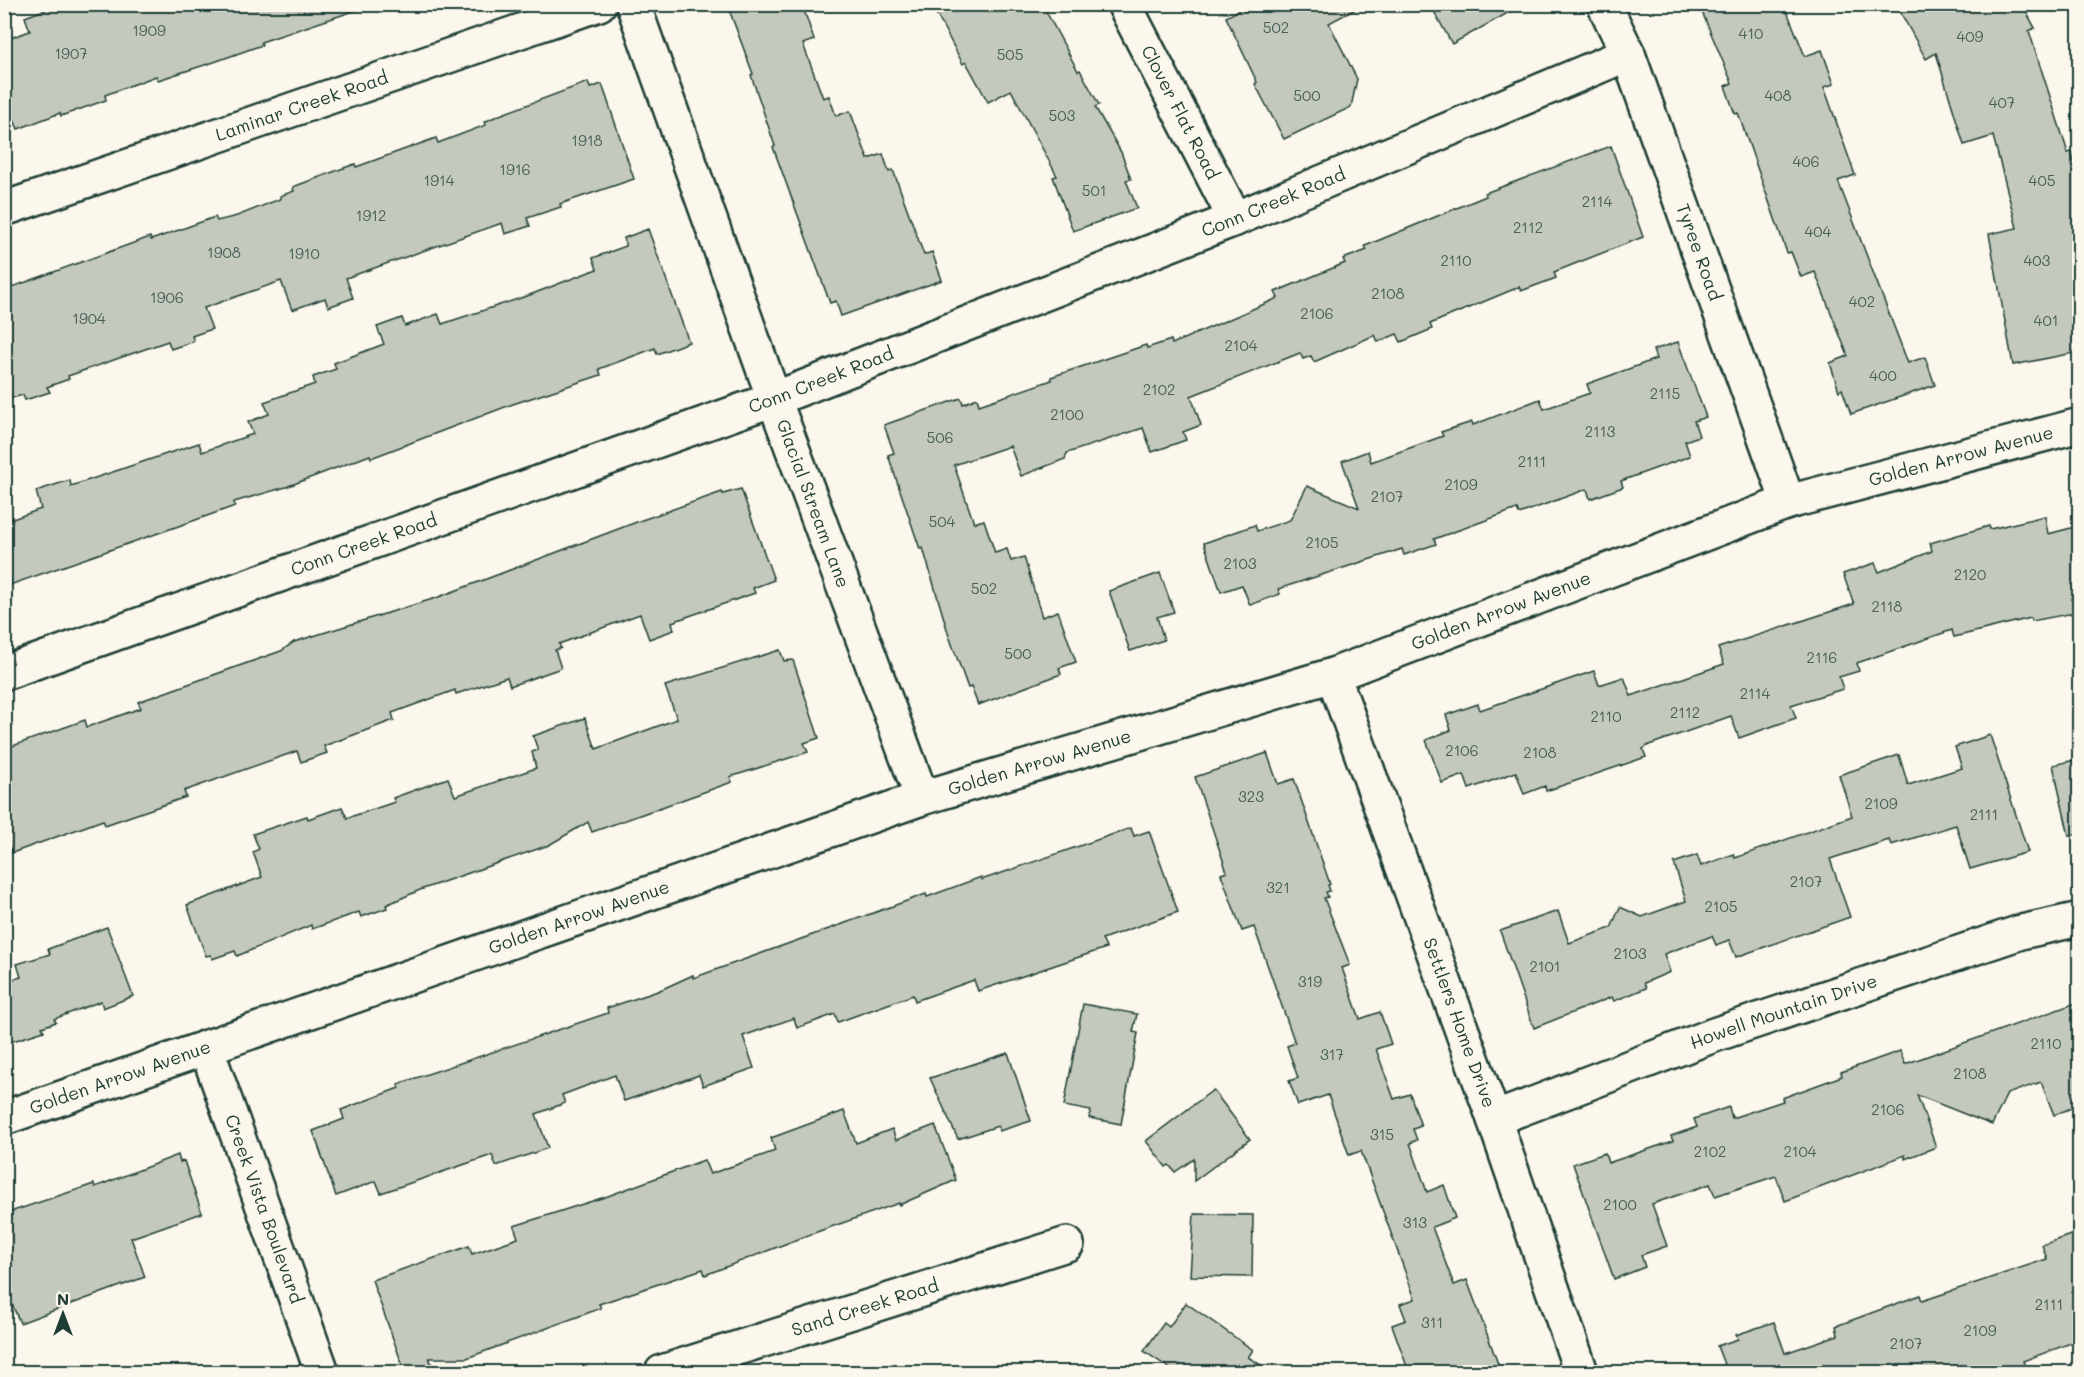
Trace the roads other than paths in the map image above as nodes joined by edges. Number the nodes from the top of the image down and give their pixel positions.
1 (599, 4) edge
2 (633, 4) edge
3 (1124, 4) edge
4 (1604, 4) edge
5 (1628, 54) junction
6 (4, 209) edge
7 (1235, 219) junction
8 (774, 399) junction
9 (2079, 425) edge
10 (1788, 502) junction
11 (4, 673) edge
12 (1333, 675) junction
13 (922, 798) junction
14 (2079, 919) edge
15 (206, 1047) junction
16 (4, 1118) edge
17 (1494, 1119) junction
18 (1067, 1244) dead end
19 (322, 1372) edge
20 (662, 1372) edge
21 (1581, 1372) edge

1 - 6 street, Laminar Creek Road
2 - 8 street, Glacial Stream Lane
3 - 7 street, Clover Flat Road
4 - 5 street, Tyree Road
5 - 7 street, Conn Creek Road
5 - 10 street, Tyree Road
7 - 8 street, Conn Creek Road
8 - 11 street, Conn Creek Road
8 - 13 street, Glacial Stream Lane
9 - 10 street, Golden Arrow Avenue
10 - 12 street, Golden Arrow Avenue
12 - 13 street, Golden Arrow Avenue
12 - 17 street, Settlers Home Drive
13 - 15 street, Golden Arrow Avenue
14 - 17 street, Howell Mountain Drive
15 - 16 street, Golden Arrow Avenue
15 - 19 street, Creek Vista Boulevard
17 - 21 street, Settlers Home Drive
18 - 20 street, Sand Creek Road

